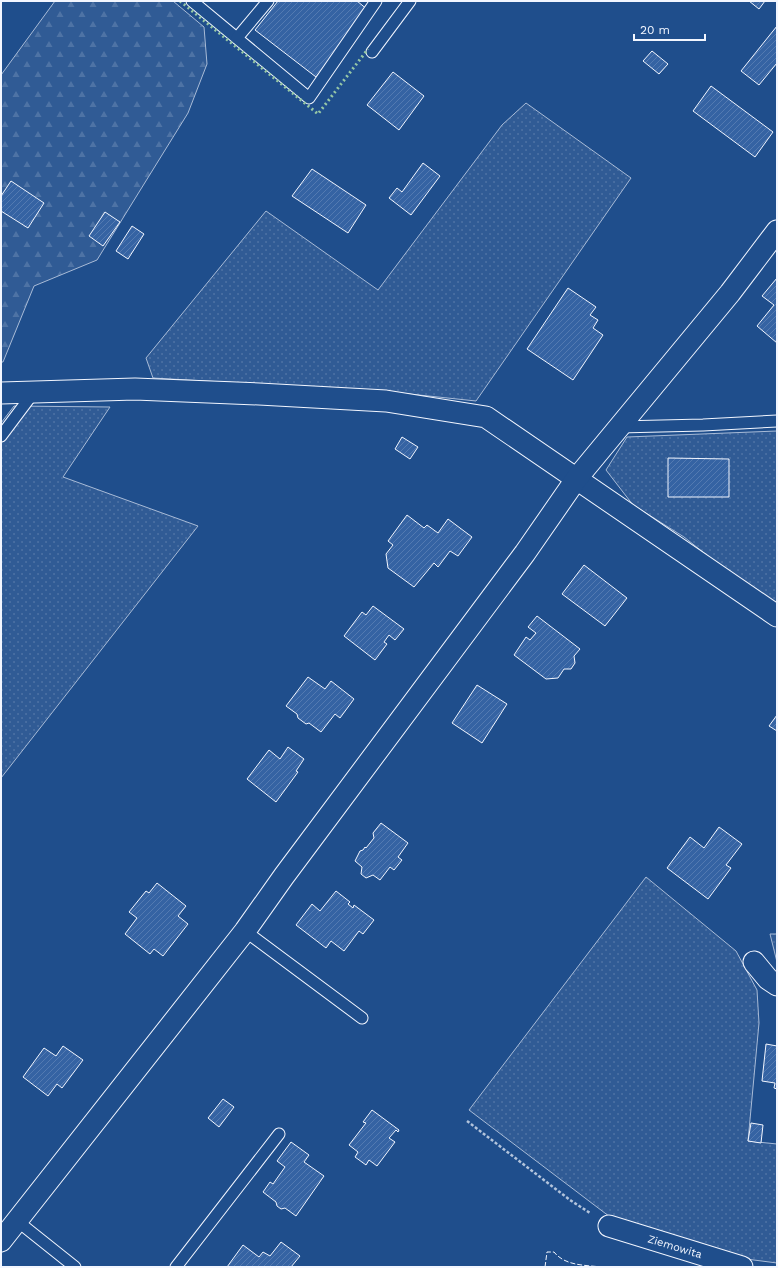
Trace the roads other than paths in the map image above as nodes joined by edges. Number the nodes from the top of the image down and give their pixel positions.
1 (192, 1) edge
2 (268, 1) edge
3 (376, 1) edge
4 (410, 1) edge
5 (236, 38) junction
6 (372, 52) dead end
7 (777, 231) edge
8 (34, 392) junction
9 (1, 393) edge
10 (777, 421) edge
11 (619, 427) junction
12 (1, 436) edge
13 (577, 478) junction
14 (777, 616) edge
15 (245, 932) junction
16 (754, 962) dead end
17 (777, 985) edge
18 (362, 1018) dead end
19 (279, 1134) dead end
20 (16, 1220) junction
21 (609, 1226) road end
22 (1, 1241) edge
23 (75, 1267) edge
24 (176, 1267) edge
25 (742, 1267) edge

1 - 5 lane
2 - 5 lane
3 - 5 lane
4 - 6 lane
7 - 11 street
8 - 9 street
8 - 12 lane
8 - 13 street
10 - 11 lane
11 - 13 street
13 - 14 street
13 - 15 street
15 - 18 lane
15 - 20 street
16 - 17 street
19 - 24 lane
20 - 22 street
20 - 23 lane
21 - 25 street, Ziemowita

